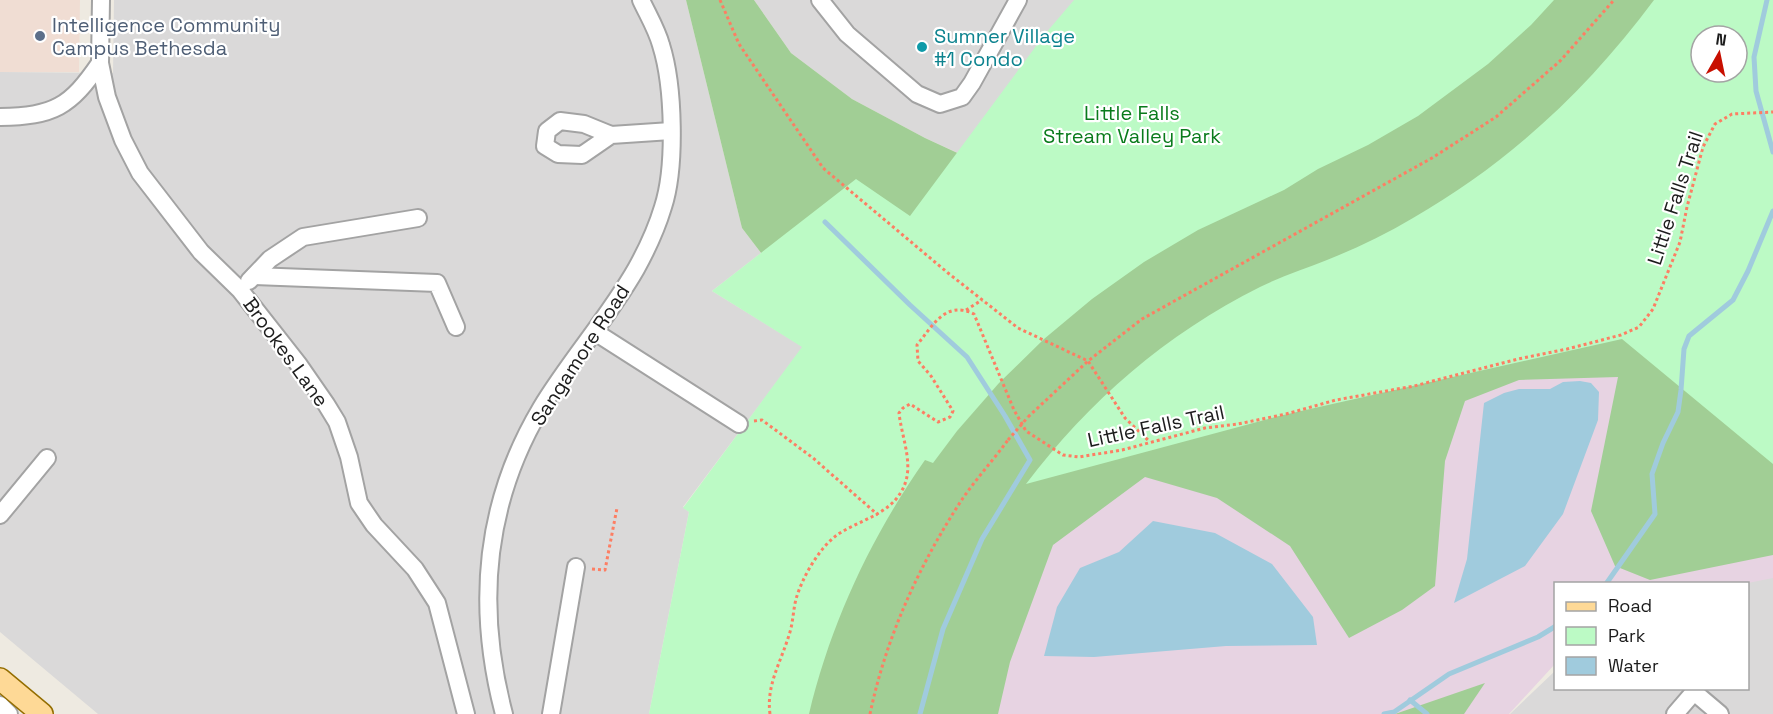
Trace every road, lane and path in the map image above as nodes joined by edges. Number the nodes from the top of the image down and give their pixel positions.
1 (101, 0) edge
2 (641, 0) edge
3 (720, 0) edge
4 (820, 0) edge
5 (1018, 0) edge
6 (1614, 0) edge
7 (100, 63) junction
8 (1773, 112) edge
9 (0, 117) edge
10 (671, 131) junction
11 (610, 135) dead end
12 (417, 218) dead end
13 (254, 276) junction
14 (240, 290) junction
15 (982, 300) junction
16 (966, 310) junction
17 (456, 327) dead end
18 (595, 332) junction
19 (1088, 362) junction
20 (739, 424) joint
21 (1150, 442) junction
22 (47, 458) dead end
23 (617, 508) dead end
24 (1, 511) edge
25 (878, 514) junction
26 (576, 567) joint
27 (0, 679) edge
28 (0, 705) edge
29 (9, 714) edge
30 (42, 714) edge
31 (466, 714) edge
32 (504, 714) edge
33 (551, 714) edge
34 (770, 714) edge
35 (870, 714) edge
36 (1675, 714) edge
37 (1720, 714) edge

1 - 7 street, Brookes Lane
2 - 10 street, Sangamore Road
3 - 15 path
4 - 5 street
6 - 19 path
7 - 9 street
7 - 14 street, Brookes Lane
8 - 21 path, Little Falls Trail
10 - 11 street
10 - 18 street, Sangamore Road
12 - 13 street
13 - 14 street
13 - 17 street
14 - 31 street, Brookes Lane
15 - 16 path
15 - 19 path
16 - 21 path, Little Falls Trail
16 - 25 path
18 - 20 street
18 - 32 street, Sangamore Road
19 - 21 path
19 - 35 path, bridge
20 - 25 path
22 - 24 street
23 - 26 path
25 - 34 path
26 - 33 street
27 - 30 main road
28 - 29 street
36 - 37 street

